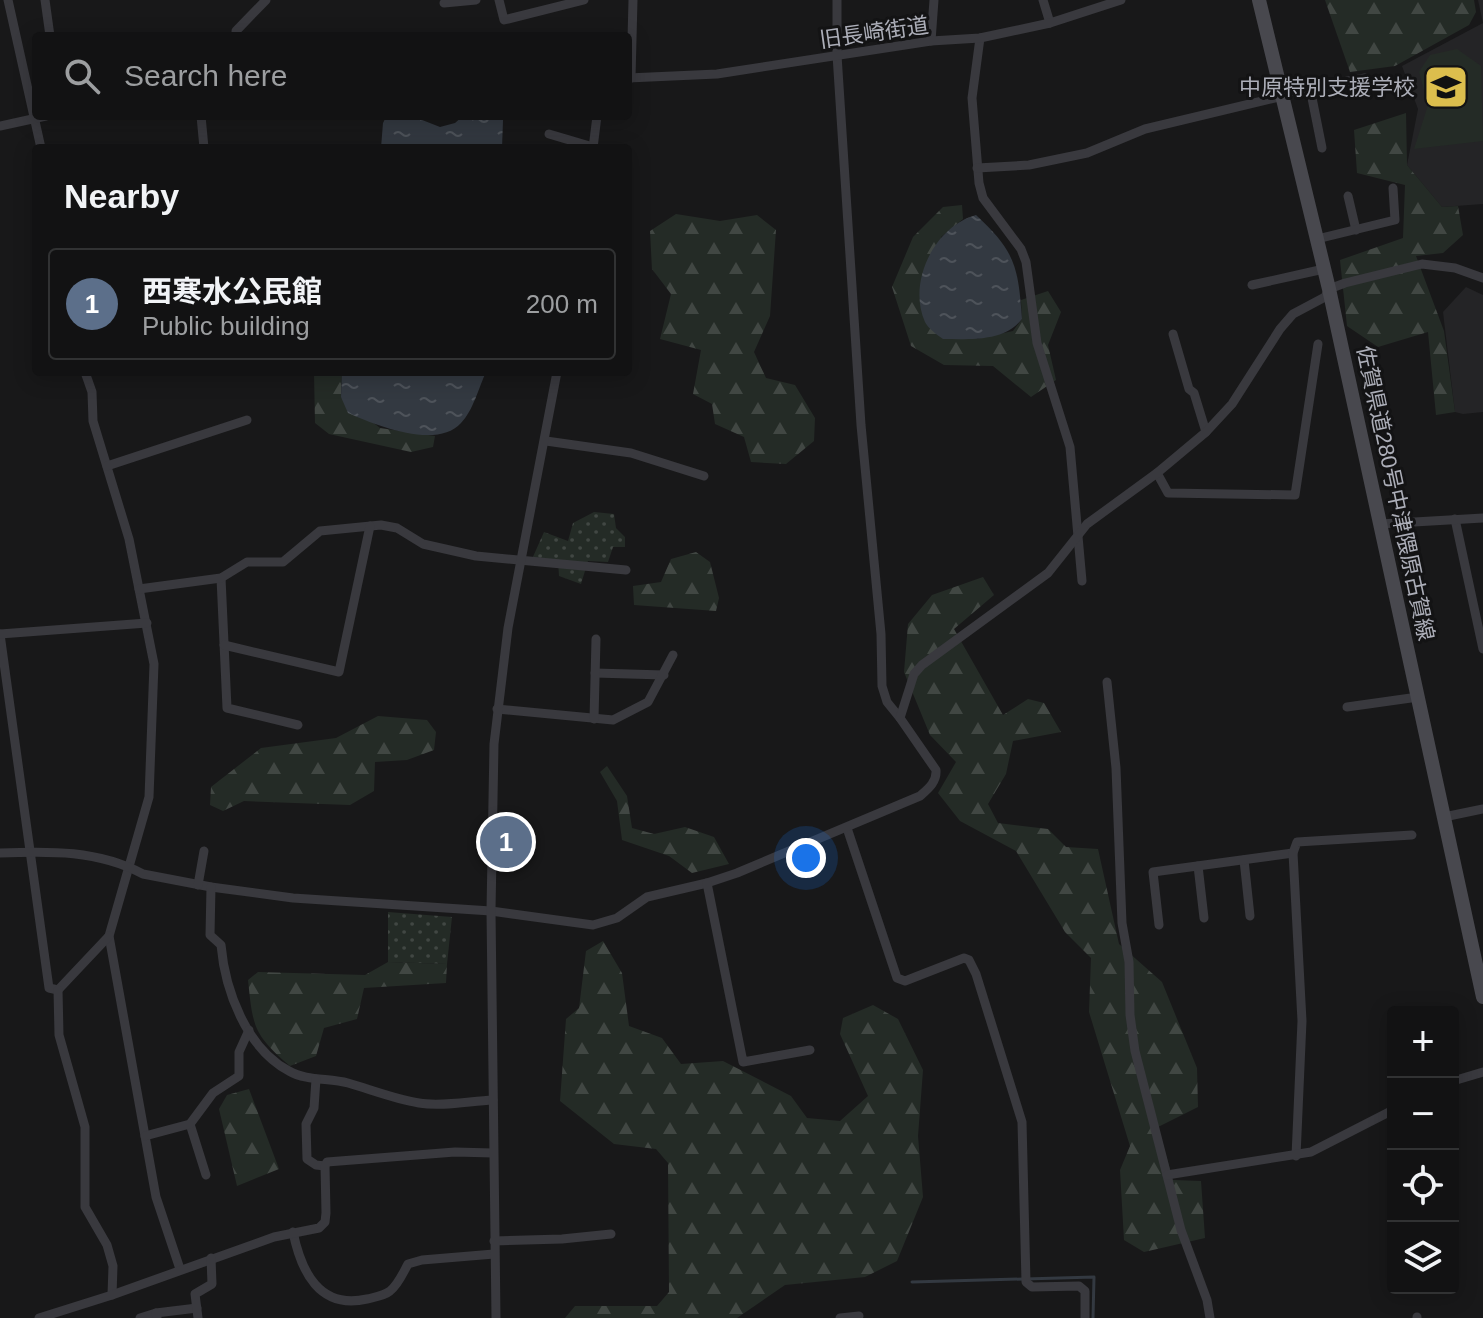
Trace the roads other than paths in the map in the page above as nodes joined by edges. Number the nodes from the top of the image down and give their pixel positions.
1 (8, 0) edge
2 (57, 0) edge
3 (266, 0) edge
4 (476, 0) edge
5 (499, 0) edge
6 (584, 0) edge
7 (633, 0) edge
8 (837, 0) edge
9 (934, 0) edge
10 (1043, 0) edge
11 (1121, 0) edge
12 (1259, 0) edge
13 (45, 1) edge
14 (444, 3) dead end
15 (1050, 23) junction
16 (49, 32) edge
17 (236, 32) edge
18 (632, 32) edge
19 (980, 38) junction
20 (931, 41) junction
21 (837, 55) junction
22 (632, 78) edge
23 (1365, 78) dead end
24 (1310, 88) junction
25 (1283, 96) junction
26 (32, 109) edge
27 (32, 118) edge
28 (34, 120) edge
29 (201, 120) edge
30 (596, 120) edge
31 (0, 126) edge
32 (549, 134) dead end
33 (40, 144) edge
34 (204, 144) edge
35 (580, 144) edge
36 (594, 144) edge
37 (1322, 148) dead end
38 (977, 168) junction
39 (1393, 188) dead end
40 (1348, 196) dead end
41 (1356, 230) junction
42 (1317, 239) junction
43 (1324, 269) junction
44 (1483, 278) edge
45 (1252, 285) dead end
46 (1329, 289) junction
47 (1173, 334) dead end
48 (1318, 344) dead end
49 (86, 376) edge
50 (556, 376) edge
51 (247, 420) dead end
52 (1206, 432) junction
53 (546, 441) junction
54 (107, 466) junction
55 (1157, 473) junction
56 (704, 476) dead end
57 (1483, 518) edge
58 (1455, 519) junction
59 (1380, 524) junction
60 (370, 526) junction
61 (1079, 538) junction
62 (520, 560) junction
63 (626, 570) dead end
64 (221, 578) junction
65 (1082, 581) dead end
66 (139, 589) junction
67 (147, 623) junction
68 (0, 634) edge
69 (596, 639) dead end
70 (224, 645) junction
71 (1483, 649) edge
72 (673, 655) dead end
73 (595, 673) junction
74 (664, 675) junction
75 (1107, 682) dead end
76 (1418, 697) junction
77 (1347, 707) dead end
78 (497, 709) junction
79 (900, 718) junction
80 (594, 719) junction
81 (298, 725) dead end
82 (1483, 809) edge
83 (1444, 817) junction
84 (847, 828) junction
85 (1412, 835) dead end
86 (31, 851) junction
87 (204, 851) dead end
88 (0, 853) edge
89 (1293, 853) junction
90 (1244, 860) junction
91 (129, 866) junction
92 (1198, 866) junction
93 (707, 883) junction
94 (198, 885) junction
95 (211, 887) junction
96 (491, 911) junction
97 (1250, 916) dead end
98 (1204, 918) dead end
99 (1159, 925) dead end
100 (109, 936) junction
101 (1481, 978) edge
102 (58, 990) junction
103 (1483, 997) edge
104 (249, 1030) junction
105 (810, 1050) dead end
106 (1483, 1072) edge
107 (316, 1079) junction
108 (1459, 1079) edge
109 (493, 1100) junction
110 (1387, 1113) edge
111 (190, 1124) junction
112 (145, 1136) junction
113 (493, 1153) junction
114 (1296, 1156) junction
115 (325, 1166) junction
116 (206, 1175) dead end
117 (1167, 1175) junction
118 (293, 1232) junction
119 (611, 1234) dead end
120 (494, 1241) junction
121 (494, 1254) junction
122 (211, 1258) junction
123 (180, 1269) junction
124 (112, 1295) junction
125 (197, 1313) edge
126 (156, 1316) edge
127 (859, 1316) edge
128 (39, 1318) edge
129 (140, 1318) edge
130 (496, 1318) edge
131 (840, 1318) edge
132 (1085, 1318) edge
133 (1210, 1318) edge

1 - 26 street
2 - 13 street
3 - 17 street
4 - 14 street
5 - 6 street
7 - 18 street
8 - 21 street
9 - 20 street
10 - 15 street
11 - 15 street, 旧長崎街道
12 - 25 main road, 佐賀県道280号中津隈原古賀線
13 - 16 street
15 - 19 street, 旧長崎街道
19 - 20 street, 旧長崎街道
19 - 38 street
20 - 21 street, 旧長崎街道
21 - 22 street, 旧長崎街道
21 - 79 street
23 - 24 street
24 - 25 street
24 - 37 street
25 - 38 street
25 - 42 main road, 佐賀県道280号中津隈原古賀線
27 - 31 street
28 - 33 street
29 - 34 street
30 - 36 street
32 - 35 street
38 - 61 street
39 - 41 street
40 - 41 street
41 - 42 street
42 - 43 main road, 佐賀県道280号中津隈原古賀線
43 - 45 street
43 - 46 main road, 佐賀県道280号中津隈原古賀線
44 - 46 street
46 - 52 street
46 - 59 main road, 佐賀県道280号中津隈原古賀線
47 - 52 street
48 - 55 street
49 - 54 street
50 - 53 street
51 - 54 street
52 - 55 street
53 - 56 street
53 - 62 street
54 - 66 street
55 - 61 street
57 - 58 street
58 - 59 street
58 - 71 street
59 - 76 main road, 佐賀県道280号中津隈原古賀線
60 - 62 street
60 - 64 street
60 - 70 street
61 - 65 street
61 - 79 street
62 - 63 street
62 - 78 street
64 - 66 street
64 - 70 street
66 - 67 street
67 - 68 street
67 - 91 street
68 - 86 street
69 - 73 street
70 - 81 street
72 - 74 street
73 - 74 street
73 - 80 street
74 - 80 street
75 - 117 street
76 - 77 street
76 - 83 main road, 佐賀県道280号中津隈原古賀線
78 - 80 street
78 - 96 street
79 - 84 street
82 - 83 street
83 - 101 main road, 佐賀県道280号中津隈原古賀線
84 - 93 street
84 - 132 street
85 - 89 street
86 - 88 street
86 - 91 street
86 - 102 street
87 - 94 street
89 - 90 street
89 - 114 street
90 - 92 street
90 - 97 street
91 - 94 street
91 - 100 street
92 - 98 street
92 - 99 street
93 - 96 street
93 - 105 street
94 - 95 street
95 - 96 street
95 - 104 street
96 - 109 street
100 - 102 street
100 - 112 street
101 - 103 main road, 佐賀県道280号中津隈原古賀線
102 - 124 street
104 - 107 street
104 - 111 street
106 - 108 street
107 - 109 street
107 - 115 street
109 - 113 street
110 - 114 street
111 - 112 street
111 - 116 street
112 - 123 street
113 - 115 street
113 - 120 street
114 - 117 street
115 - 118 street
117 - 133 street
118 - 121 street
118 - 122 street
119 - 120 street
120 - 121 street
121 - 130 street
122 - 123 street
122 - 125 street
123 - 124 street
124 - 128 street
125 - 126 street
126 - 129 street
127 - 131 street

